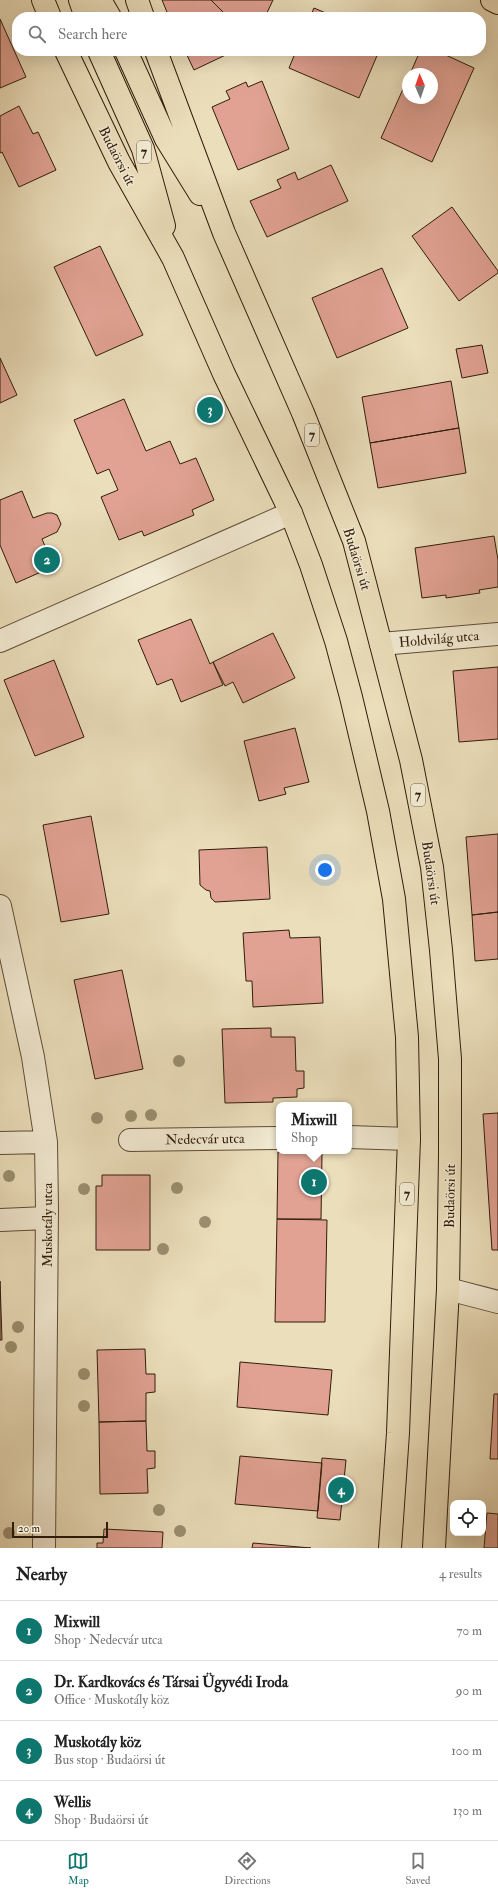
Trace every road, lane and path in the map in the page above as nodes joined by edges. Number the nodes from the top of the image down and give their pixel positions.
1 (43, 0) edge
2 (80, 0) edge
3 (100, 0) edge
4 (137, 0) edge
5 (492, 0) edge
6 (498, 3) edge
7 (48, 12) edge
8 (84, 12) edge
9 (107, 12) edge
10 (141, 12) edge
11 (68, 56) edge
12 (102, 56) edge
13 (128, 56) edge
14 (158, 56) edge
15 (224, 233) junction
16 (173, 258) junction
17 (291, 513) junction
18 (498, 634) edge
19 (0, 641) edge
20 (381, 644) junction
21 (0, 906) edge
22 (352, 1137) edge
23 (276, 1138) edge
24 (409, 1139) junction
25 (130, 1140) dead end
26 (46, 1142) junction
27 (0, 1143) edge
28 (47, 1218) junction
29 (0, 1220) edge
30 (448, 1289) junction
31 (498, 1302) edge
32 (44, 1548) edge
33 (390, 1548) edge
34 (434, 1548) edge

1 - 7 main road
2 - 8 main road
3 - 9 main road
4 - 10 main road
5 - 6 main road
11 - 16 main road, Budaörsi út
12 - 16 main road, Budaörsi út / 7
13 - 15 main road, Budaörsi út / 7
14 - 15 main road, Budaörsi út
15 - 20 main road, Budaörsi út / 7
16 - 17 main road, Budaörsi út / 7
17 - 19 street
17 - 24 main road, Budaörsi út / 7
18 - 20 street, Holdvilág utca
20 - 30 main road, Budaörsi út / 7
21 - 26 street, Muskotály utca
22 - 24 street
23 - 25 street, Nedecvár utca
24 - 33 main road, Budaörsi út / 7
26 - 27 street
26 - 28 street, Muskotály utca
28 - 29 street
28 - 32 street, Muskotály utca
30 - 31 street
30 - 34 main road, Budaörsi út / 7

